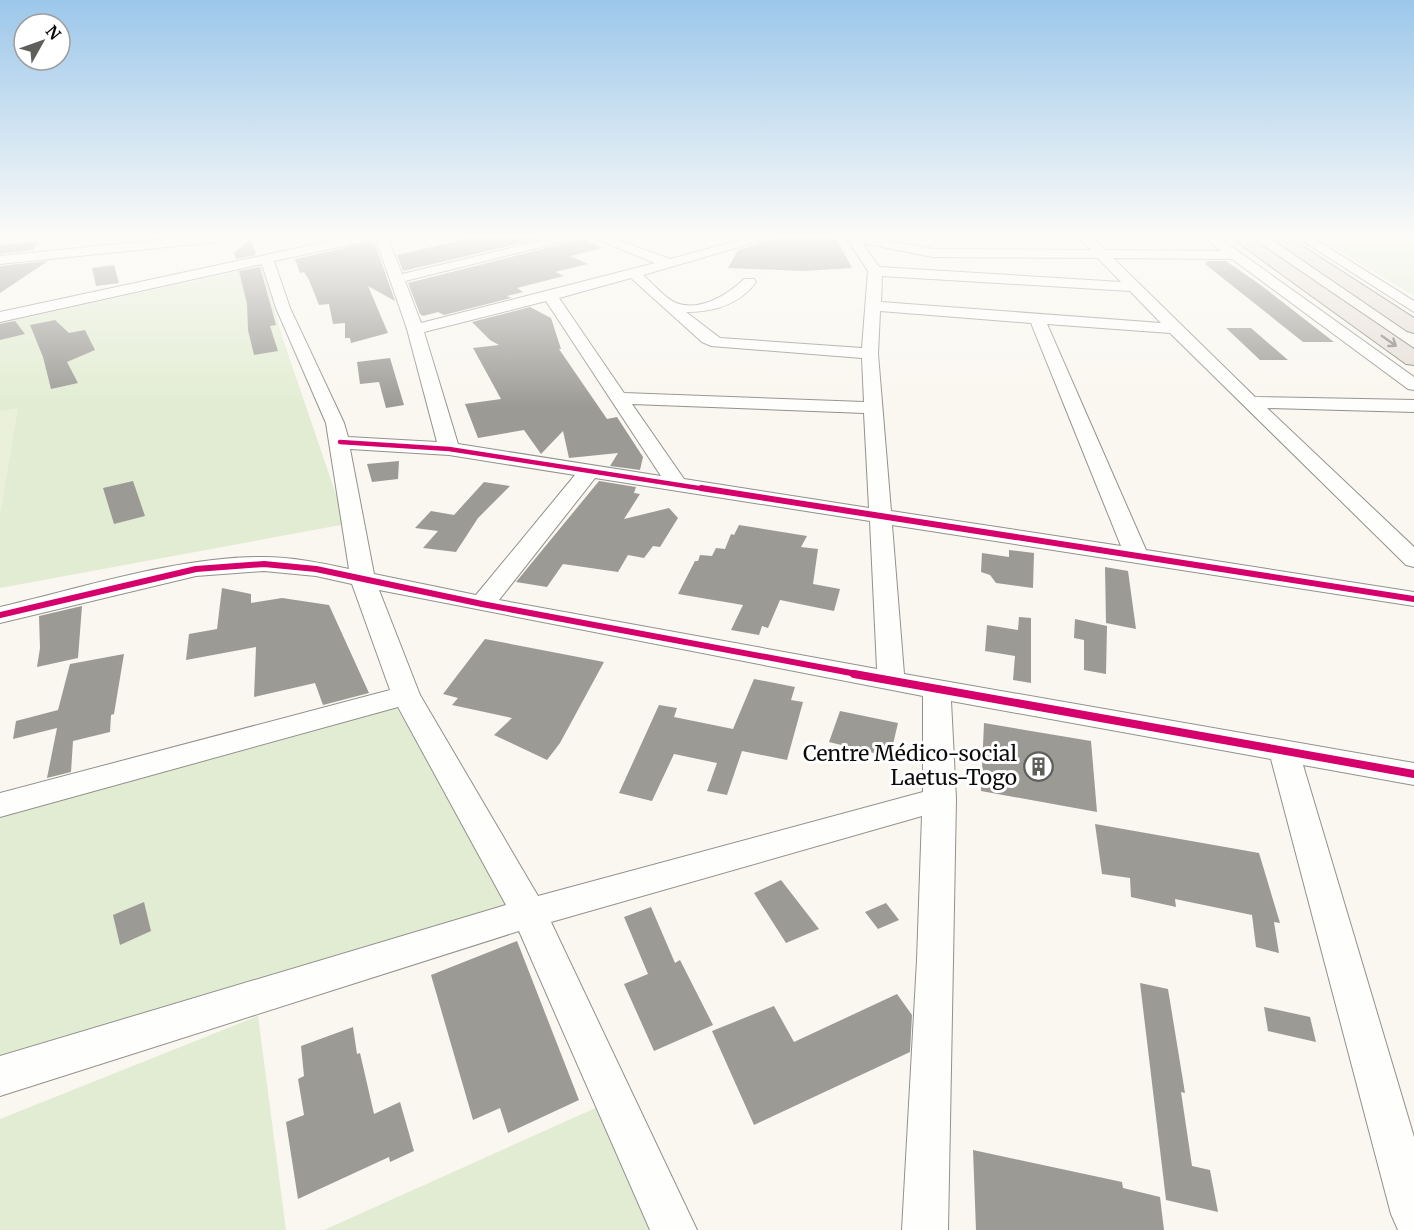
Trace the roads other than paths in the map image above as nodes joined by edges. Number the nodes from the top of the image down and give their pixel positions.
1 (111, 293) edge
2 (278, 293) edge
3 (402, 293) edge
4 (559, 293) edge
5 (657, 293) edge
6 (738, 293) edge
7 (873, 293) edge
8 (1141, 293) edge
9 (1298, 293) edge
10 (1312, 293) edge
11 (1363, 293) edge
12 (1391, 293) edge
13 (550, 296) junction
14 (872, 306) junction
15 (672, 307) junction
16 (1414, 308) edge
17 (0, 317) edge
18 (1038, 320) junction
19 (1414, 327) edge
20 (415, 329) junction
21 (1175, 329) junction
22 (870, 354) junction
23 (1414, 358) edge
24 (1414, 385) edge
25 (620, 398) junction
26 (1250, 402) junction
27 (1414, 406) edge
28 (875, 408) junction
29 (340, 442) junction
30 (449, 449) junction
31 (590, 470) junction
32 (676, 483) junction
33 (881, 516) junction
34 (1136, 555) junction
35 (1414, 561) edge
36 (363, 580) junction
37 (1414, 599) edge
38 (483, 604) junction
39 (0, 615) edge
40 (891, 681) junction
41 (937, 689) junction
42 (406, 695) junction
43 (1284, 751) junction
44 (1414, 774) edge
45 (940, 799) junction
46 (0, 805) edge
47 (530, 913) junction
48 (0, 1076) edge
49 (1414, 1214) edge
50 (674, 1230) edge
51 (925, 1230) edge

1 - 17 street
2 - 29 street
3 - 20 street
4 - 13 street
5 - 15 street
6 - 15 street
7 - 14 street
8 - 21 street
9 - 24 street
10 -> 23 highway
11 - 19 highway
12 - 16 street
13 - 20 street
13 - 25 street
14 - 18 street
14 - 22 street
15 - 22 street
18 - 21 street
18 - 34 street
20 - 30 street
21 - 26 street
22 - 28 street
25 - 28 street
25 - 32 street
26 - 27 street
26 - 35 street
28 - 33 street
29 - 30 street
29 - 36 street
30 - 31 street
31 - 32 street
31 - 38 street
32 - 33 street
33 - 34 street
33 - 40 street
34 - 37 street
36 - 38 street
36 - 39 street
36 - 42 street
38 - 40 street
40 - 41 street
41 - 43 street
41 - 45 street
42 - 46 street
42 - 47 street
43 - 44 street
43 - 49 street
45 - 47 street
45 - 51 street
47 - 48 street
47 - 50 street

